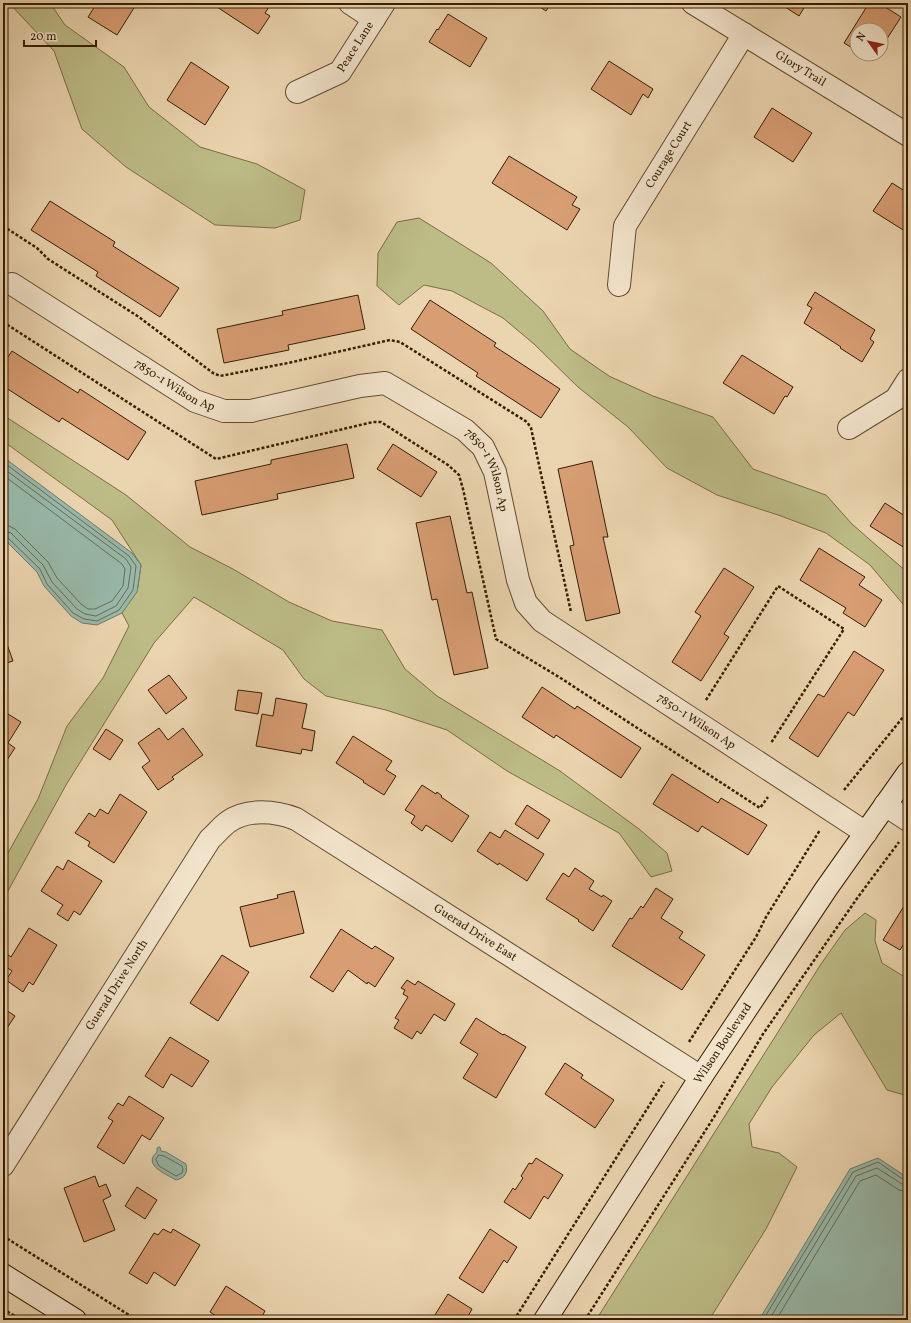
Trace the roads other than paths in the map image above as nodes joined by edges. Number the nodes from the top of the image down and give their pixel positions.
1 (350, 3) edge
2 (693, 3) edge
3 (379, 11) edge
4 (744, 34) junction
5 (297, 92) dead end
6 (908, 135) edge
7 (12, 284) dead end
8 (619, 285) dead end
9 (908, 380) edge
10 (849, 428) dead end
11 (908, 773) edge
12 (885, 805) junction
13 (241, 816) joint
14 (908, 820) edge
15 (866, 832) junction
16 (700, 1077) junction
17 (3, 1165) edge
18 (3, 1275) edge
19 (75, 1320) edge
20 (545, 1320) edge

1 - 3 street
2 - 4 street, Glory Trail
3 - 5 street, Peace Lane
4 - 6 street, Glory Trail
4 - 8 street, Courage Court
7 - 15 street, 7850-1 Wilson Ap
9 - 10 street
11 - 12 street, Wilson Boulevard
12 - 14 street
12 - 15 street, Wilson Boulevard
13 - 16 street, Guerad Drive East
13 - 17 street, Guerad Drive North
15 - 16 street, Wilson Boulevard
16 - 20 street, Wilson Boulevard
18 - 19 street

